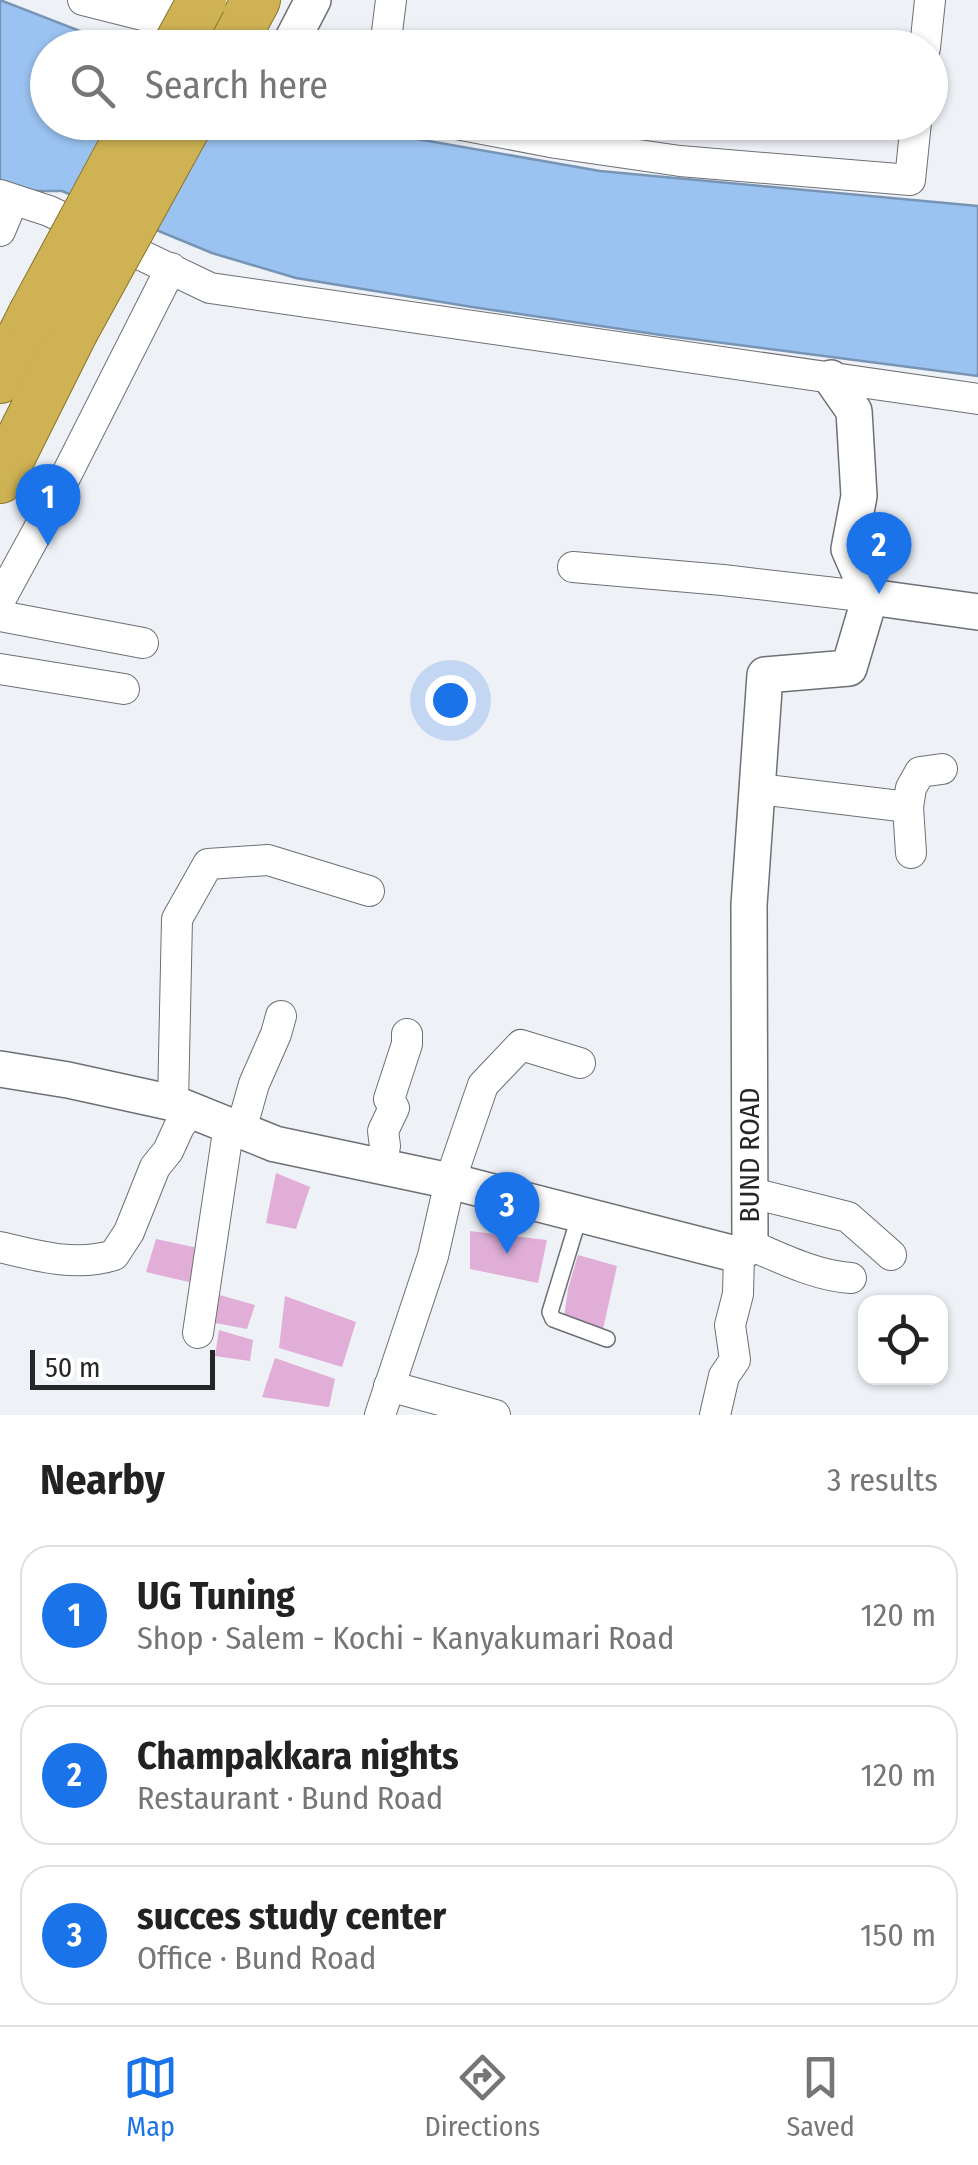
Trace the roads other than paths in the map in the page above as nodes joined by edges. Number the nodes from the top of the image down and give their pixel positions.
1 (83, 0) edge
2 (256, 0) edge
3 (313, 0) edge
4 (391, 0) edge
5 (930, 0) edge
6 (173, 16) edge
7 (240, 30) edge
8 (297, 30) edge
9 (388, 30) edge
10 (926, 30) edge
11 (129, 140) edge
12 (176, 140) edge
13 (540, 140) edge
14 (914, 140) edge
15 (7, 197) edge
16 (0, 230) edge
17 (171, 268) junction
18 (53, 323) junction
19 (832, 378) junction
20 (0, 379) edge
21 (978, 399) edge
22 (0, 479) edge
23 (573, 567) dead end
24 (870, 597) junction
25 (0, 600) edge
26 (978, 612) edge
27 (0, 616) edge
28 (143, 644) dead end
29 (0, 669) edge
30 (124, 688) dead end
31 (942, 769) dead end
32 (758, 789) junction
33 (908, 807) junction
34 (912, 853) dead end
35 (369, 891) dead end
36 (281, 1016) dead end
37 (406, 1034) dead end
38 (580, 1063) dead end
39 (0, 1068) edge
40 (182, 1107) junction
41 (235, 1128) junction
42 (381, 1166) junction
43 (450, 1182) junction
44 (748, 1192) junction
45 (580, 1214) junction
46 (0, 1248) edge
47 (744, 1250) junction
48 (891, 1255) dead end
49 (850, 1278) dead end
50 (198, 1333) dead end
51 (607, 1338) dead end
52 (384, 1401) edge
53 (495, 1415) edge
54 (715, 1415) edge

1 - 6 street
2 - 7 highway
3 - 8 street
4 - 9 street
5 - 10 street
11 - 18 highway, bridge
12 - 18 highway, bridge
13 - 14 street
15 - 16 street
15 - 17 street
17 - 19 street
17 - 25 street
18 - 20 highway
18 - 22 highway
19 - 21 street
19 - 24 street
23 - 24 street
24 - 26 street
24 - 32 street, BUND ROAD
27 - 28 street
29 - 30 street
31 - 33 street
32 - 33 street
32 - 44 street, BUND ROAD
33 - 34 street
35 - 40 street
36 - 41 street
37 - 42 street
38 - 43 street
39 - 40 street, BUND ROAD
40 - 41 street, BUND ROAD
40 - 46 street
41 - 42 street, BUND ROAD
41 - 50 street
42 - 43 street, BUND ROAD
43 - 45 street, BUND ROAD
43 - 52 street
44 - 47 street, BUND ROAD
44 - 48 street
45 - 47 street, BUND ROAD
45 - 51 lane
47 - 49 street
47 - 54 street
52 - 53 street

